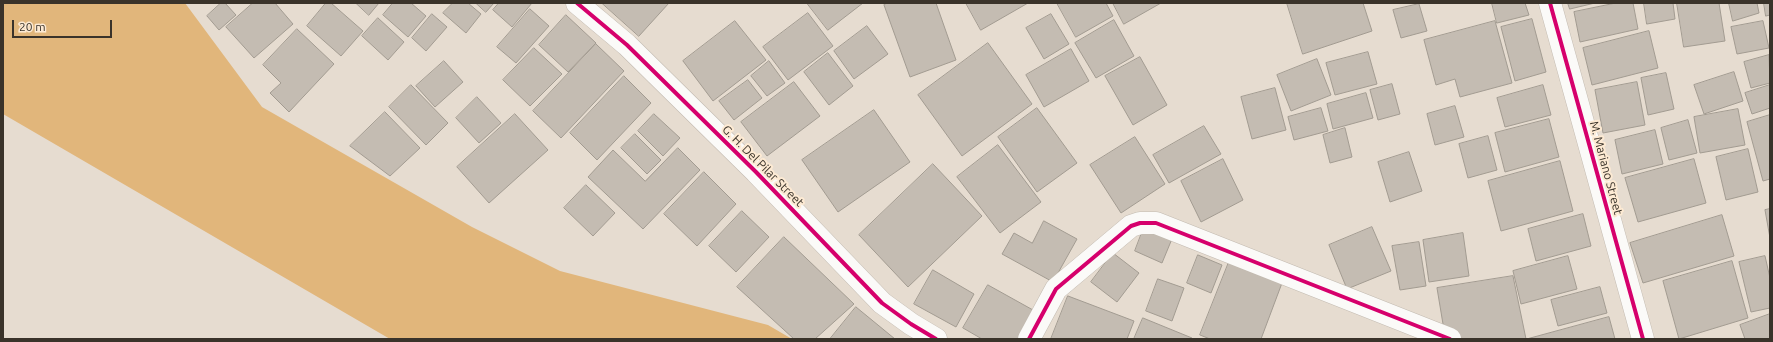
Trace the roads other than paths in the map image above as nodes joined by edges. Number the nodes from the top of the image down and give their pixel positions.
1 (577, 3) edge
2 (1550, 3) edge
3 (936, 339) edge
4 (1029, 339) edge
5 (1450, 339) edge
6 (1642, 339) edge

1 - 3 street, G. H. Del Pilar Street
2 - 6 street, M. Mariano Street
4 - 5 street

